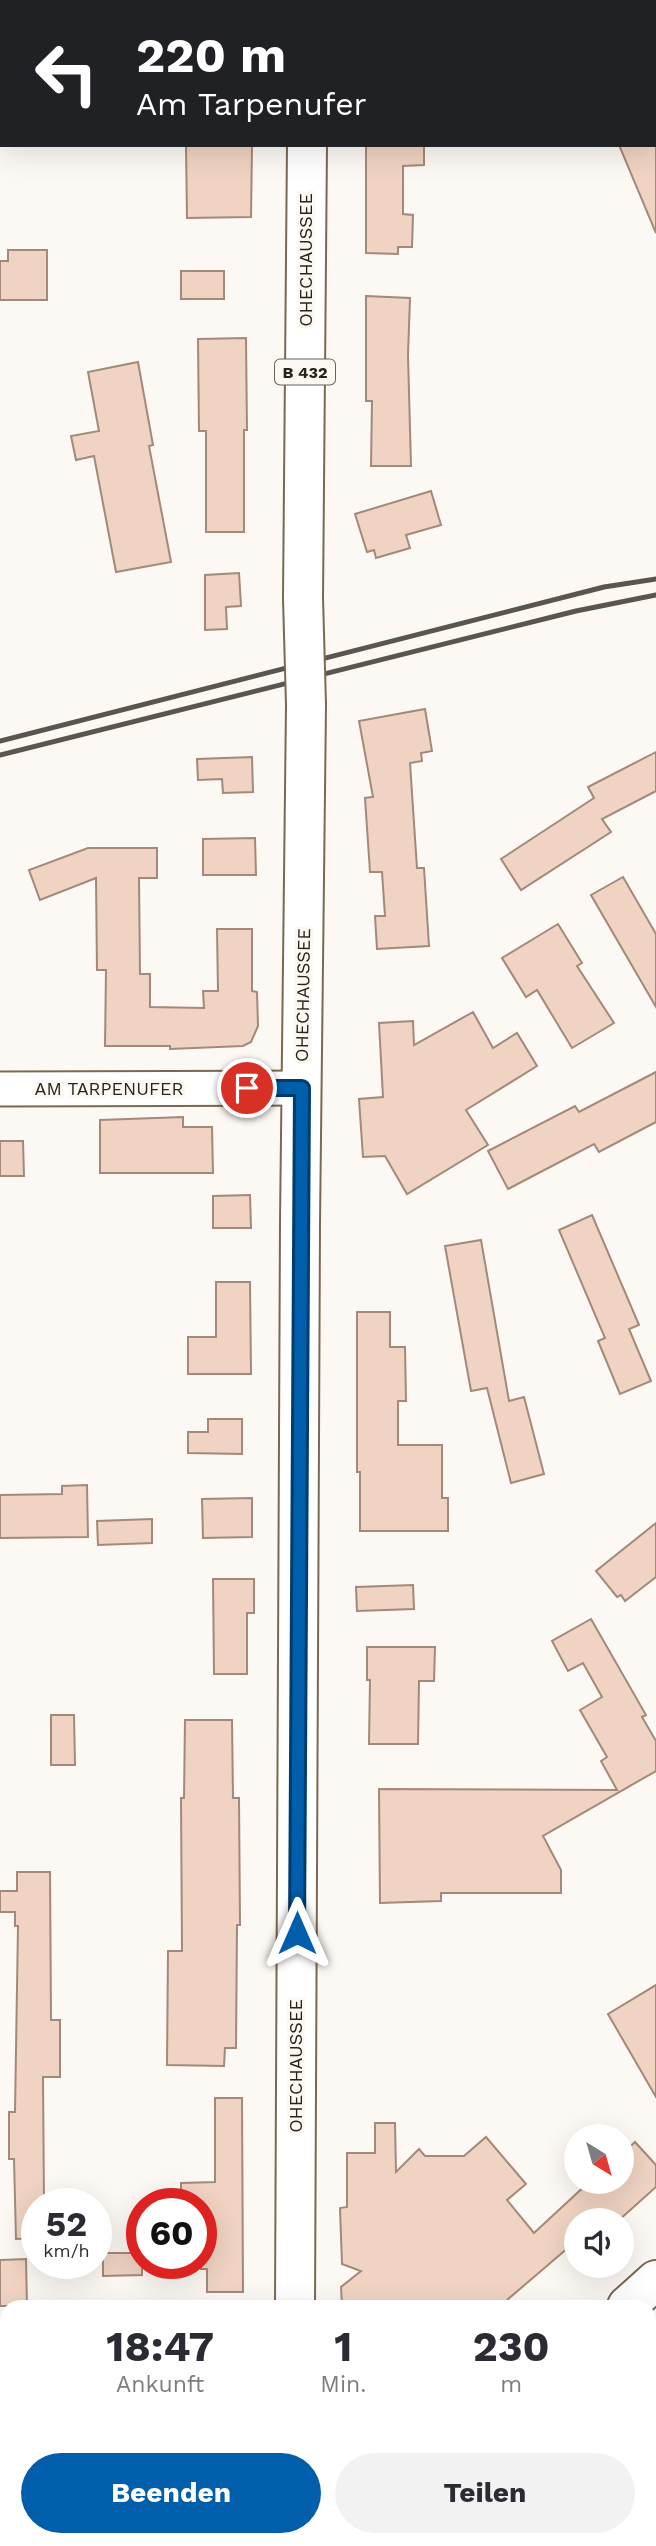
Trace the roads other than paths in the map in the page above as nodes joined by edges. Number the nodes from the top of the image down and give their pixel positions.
1 (307, 147) edge
2 (302, 1088) junction
3 (0, 1089) edge
4 (656, 2280) edge
5 (295, 2300) edge
6 (634, 2300) edge

1 - 2 main road, OHECHAUSSEE / B 432, bridge
2 - 3 street, AM TARPENUFER
2 - 5 main road, OHECHAUSSEE / B 432
4 - 6 main road

